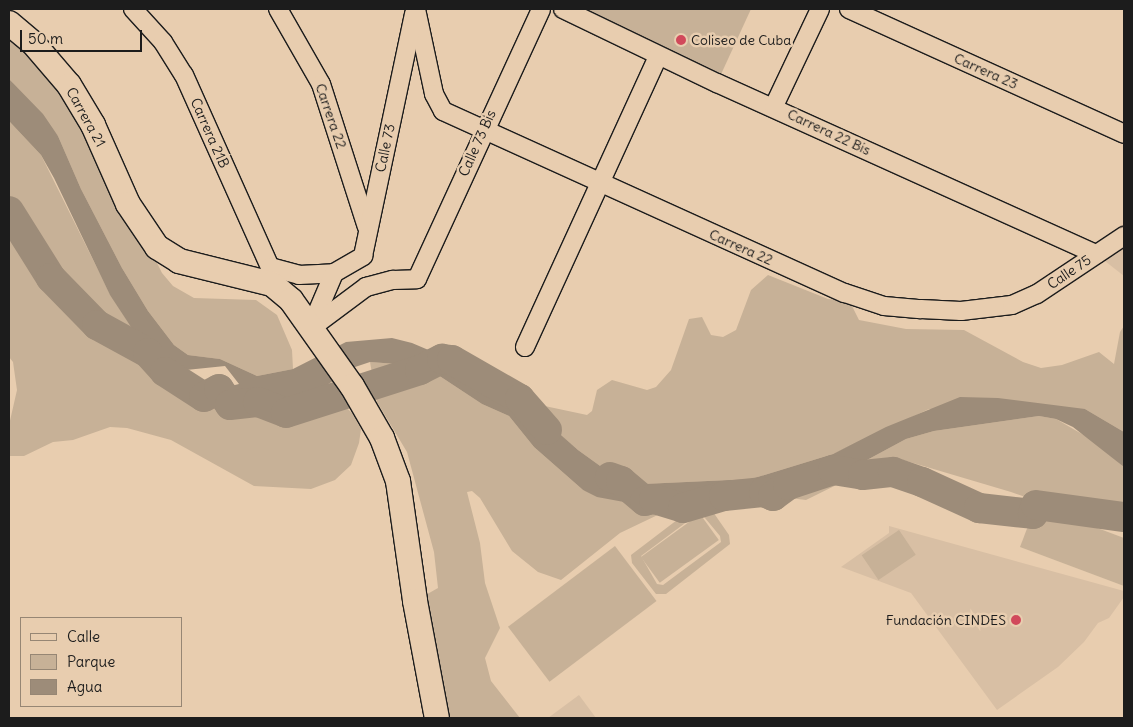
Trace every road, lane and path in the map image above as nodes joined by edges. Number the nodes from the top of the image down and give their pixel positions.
1 (133, 9) edge
2 (278, 9) edge
3 (416, 9) edge
4 (541, 9) edge
5 (563, 9) edge
6 (820, 9) edge
7 (849, 9) edge
8 (9, 23) edge
9 (658, 56) junction
10 (774, 106) junction
11 (483, 129) junction
12 (1124, 134) edge
13 (600, 183) junction
14 (368, 230) junction
15 (1124, 236) edge
16 (1096, 254) junction
17 (334, 273) junction
18 (264, 274) junction
19 (1012, 305) joint
20 (317, 337) junction
21 (525, 347) dead end
22 (436, 718) edge

1 - 18 street, Carrera 21B
2 - 14 street, Carrera 22
3 - 11 street, Carrera 22
3 - 14 street, Calle 73
4 - 11 street, Calle 73 Bis
5 - 9 street, Carrera 22 Bis
6 - 10 street
7 - 12 street, Carrera 23
8 - 18 street, Carrera 21
9 - 10 street, Carrera 22 Bis
9 - 13 street
10 - 16 street, Carrera 22 Bis
11 - 13 street, Carrera 22
11 - 20 street, Calle 73 Bis
13 - 19 street, Carrera 22
13 - 21 street
14 - 17 street, Calle 73
15 - 16 street, Calle 75
16 - 19 street, Calle 75
17 - 18 street, Calle 73
17 - 20 street
18 - 20 street, Carrera 21
20 - 22 street, Carrera 21

